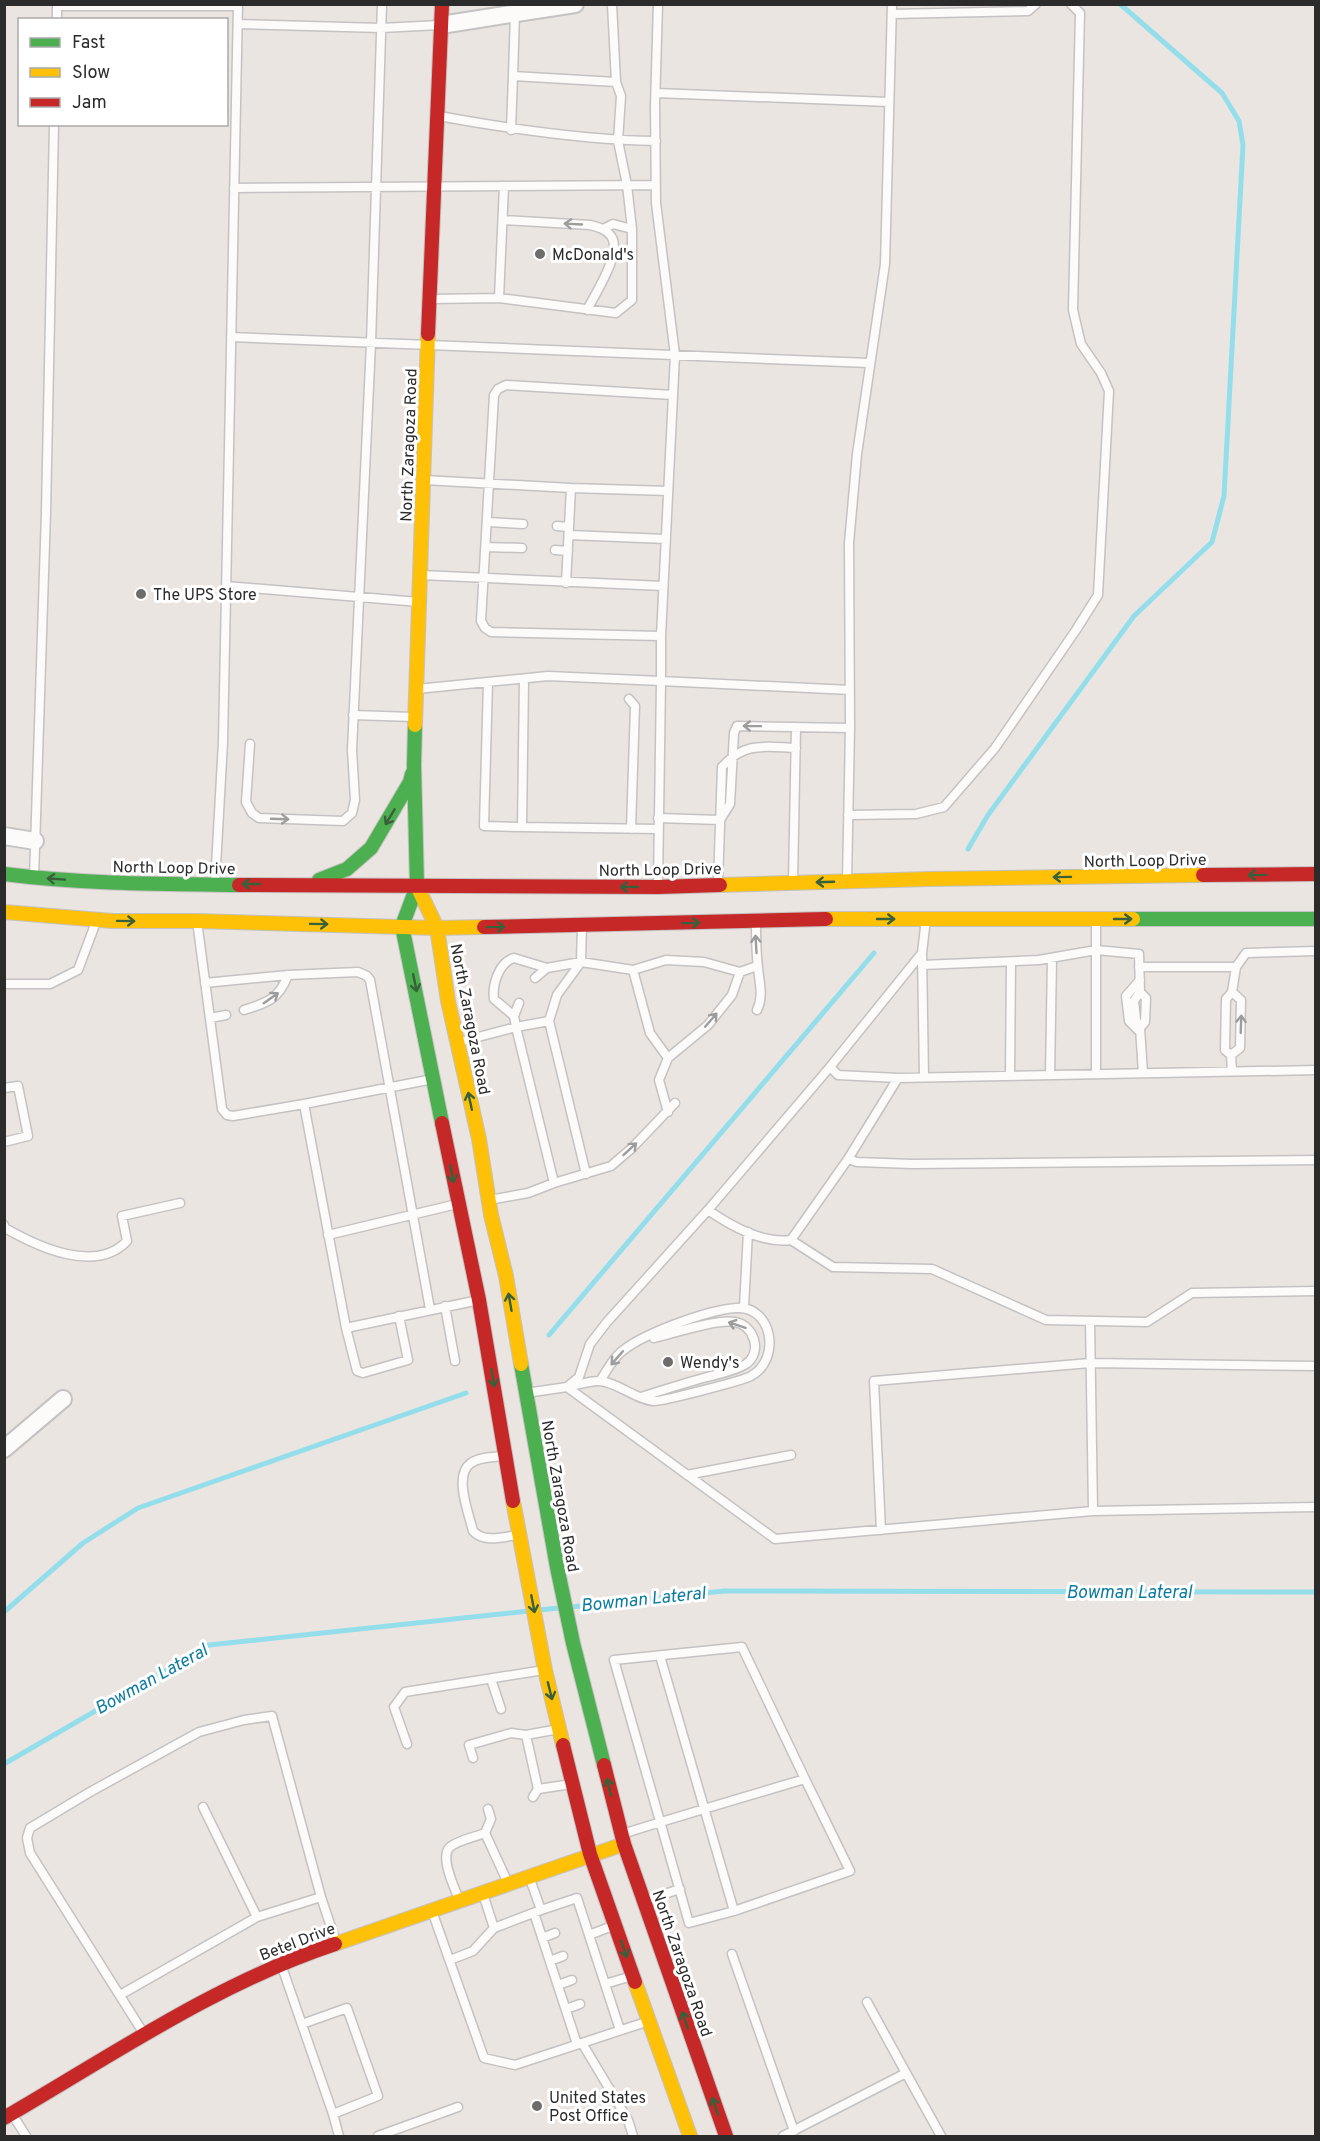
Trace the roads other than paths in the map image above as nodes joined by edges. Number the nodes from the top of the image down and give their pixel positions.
1 (382, 4) edge
2 (442, 4) edge
3 (575, 4) edge
4 (612, 4) edge
5 (658, 4) edge
6 (1036, 4) edge
7 (1071, 4) edge
8 (151, 5) edge
9 (238, 5) edge
10 (892, 9) edge
11 (515, 14) junction
12 (57, 18) edge
13 (238, 24) junction
14 (441, 25) junction
15 (381, 28) junction
16 (513, 76) junction
17 (616, 82) junction
18 (656, 93) junction
19 (889, 102) junction
20 (437, 115) junction
21 (54, 126) edge
22 (512, 130) junction
23 (618, 141) junction
24 (656, 141) junction
25 (627, 185) junction
26 (434, 186) junction
27 (504, 186) junction
28 (656, 186) junction
29 (376, 187) junction
30 (234, 188) junction
31 (503, 220) junction
32 (603, 229) junction
33 (632, 229) junction
34 (500, 298) junction
35 (429, 299) junction
36 (587, 309) junction
37 (231, 337) junction
38 (371, 343) junction
39 (428, 345) junction
40 (675, 355) junction
41 (869, 363) junction
42 (673, 395) junction
43 (424, 480) junction
44 (490, 483) junction
45 (571, 488) junction
46 (668, 491) junction
47 (488, 522) junction
48 (523, 524) dead end
49 (556, 526) dead end
50 (569, 531) junction
51 (666, 540) junction
52 (486, 547) junction
53 (522, 548) dead end
54 (555, 550) dead end
55 (568, 551) junction
56 (421, 575) junction
57 (484, 578) junction
58 (566, 583) junction
59 (226, 586) junction
60 (663, 586) junction
61 (359, 597) junction
62 (419, 602) junction
63 (661, 636) junction
64 (524, 679) junction
65 (610, 679) junction
66 (661, 681) junction
67 (488, 682) junction
68 (417, 689) junction
69 (619, 689) dead end
70 (850, 690) junction
71 (629, 699) dead end
72 (353, 715) junction
73 (416, 718) junction
74 (796, 727) junction
75 (850, 728) junction
76 (250, 744) dead end
77 (796, 748) junction
78 (733, 754) junction
79 (414, 765) junction
80 (848, 814) junction
81 (658, 818) junction
82 (720, 820) junction
83 (522, 827) junction
84 (631, 828) junction
85 (658, 829) junction
86 (4, 836) edge
87 (35, 841) junction
88 (4, 873) edge
89 (1316, 874) edge
90 (34, 878) junction
91 (793, 883) junction
92 (215, 884) junction
93 (309, 884) junction
94 (718, 885) junction
95 (417, 886) junction
96 (847, 886) junction
97 (658, 887) junction
98 (4, 912) edge
99 (1096, 919) junction
100 (1316, 919) edge
101 (97, 920) junction
102 (926, 920) junction
103 (197, 921) junction
104 (756, 921) junction
105 (582, 925) junction
106 (402, 926) junction
107 (437, 928) junction
108 (1096, 950) junction
109 (1316, 951) edge
110 (922, 952) junction
111 (1052, 958) junction
112 (581, 962) junction
113 (1011, 962) junction
114 (922, 965) junction
115 (758, 966) junction
116 (1139, 967) junction
117 (1236, 967) junction
118 (547, 968) junction
119 (633, 970) junction
120 (740, 972) junction
121 (288, 975) junction
122 (535, 978) dead end
123 (1140, 980) junction
124 (206, 983) junction
125 (4, 984) edge
126 (1232, 992) junction
127 (519, 1003) dead end
128 (244, 1010) dead end
129 (757, 1010) dead end
130 (226, 1015) dead end
131 (514, 1016) junction
132 (210, 1018) junction
133 (549, 1022) junction
134 (516, 1027) junction
135 (1140, 1030) junction
136 (457, 1042) junction
137 (1231, 1056) junction
138 (668, 1058) junction
139 (830, 1067) junction
140 (1316, 1070) edge
141 (1232, 1071) junction
142 (1143, 1073) junction
143 (1096, 1074) junction
144 (1050, 1075) junction
145 (1010, 1076) junction
146 (924, 1077) junction
147 (898, 1078) junction
148 (434, 1079) junction
149 (4, 1088) edge
150 (390, 1089) junction
151 (675, 1103) dead end
152 (304, 1104) junction
153 (668, 1112) junction
154 (4, 1142) edge
155 (848, 1159) junction
156 (1316, 1160) edge
157 (586, 1174) junction
158 (554, 1183) junction
159 (489, 1200) junction
160 (180, 1203) dead end
161 (458, 1203) junction
162 (708, 1210) junction
163 (413, 1214) junction
164 (4, 1225) edge
165 (748, 1232) junction
166 (328, 1235) junction
167 (791, 1240) junction
168 (1316, 1291) edge
169 (479, 1300) junction
170 (445, 1306) junction
171 (744, 1307) junction
172 (430, 1309) junction
173 (399, 1316) junction
174 (1090, 1321) junction
175 (346, 1328) junction
176 (638, 1339) junction
177 (455, 1361) dead end
178 (1090, 1363) junction
179 (1316, 1366) edge
180 (600, 1381) junction
181 (567, 1387) junction
182 (526, 1392) junction
183 (640, 1397) junction
184 (63, 1399) dead end
185 (4, 1449) edge
186 (791, 1455) dead end
187 (506, 1456) junction
188 (687, 1475) junction
189 (545, 1499) junction
190 (1316, 1507) edge
191 (1093, 1511) junction
192 (881, 1530) junction
193 (519, 1535) junction
194 (660, 1656) junction
195 (545, 1670) junction
196 (491, 1679) junction
197 (501, 1709) dead end
198 (559, 1729) junction
199 (526, 1735) junction
200 (407, 1744) dead end
201 (473, 1758) dead end
202 (805, 1779) junction
203 (573, 1783) junction
204 (534, 1784) junction
205 (533, 1797) dead end
206 (203, 1807) dead end
207 (488, 1809) dead end
208 (703, 1809) junction
209 (662, 1821) junction
210 (485, 1833) junction
211 (622, 1839) junction
212 (590, 1854) junction
213 (529, 1875) junction
214 (508, 1883) junction
215 (680, 1889) junction
216 (483, 1893) junction
217 (321, 1897) junction
218 (459, 1900) junction
219 (643, 1900) junction
220 (432, 1910) junction
221 (537, 1911) junction
222 (734, 1911) junction
223 (257, 1917) junction
224 (616, 1925) junction
225 (494, 1928) junction
226 (555, 1933) dead end
227 (589, 1935) junction
228 (542, 1938) junction
229 (336, 1942) junction
230 (732, 1954) dead end
231 (563, 1956) dead end
232 (450, 1960) junction
233 (550, 1961) junction
234 (281, 1964) junction
235 (633, 1976) junction
236 (572, 1980) dead end
237 (558, 1985) junction
238 (605, 1991) junction
239 (120, 1995) junction
240 (867, 2002) dead end
241 (580, 2004) dead end
242 (566, 2009) junction
243 (649, 2021) junction
244 (302, 2024) junction
245 (620, 2030) junction
246 (144, 2035) junction
247 (580, 2044) junction
248 (906, 2073) junction
249 (458, 2108) dead end
250 (333, 2114) junction
251 (8, 2115) edge
252 (794, 2131) junction
253 (26, 2136) edge
254 (339, 2136) edge
255 (378, 2136) edge
256 (633, 2136) edge
257 (690, 2136) edge
258 (726, 2136) edge
259 (783, 2136) edge
260 (941, 2136) edge

1 - 15 lane
2 - 14 main road, North Zaragoza Road
3 - 11 street
4 - 17 lane
5 - 18 lane
6 - 10 lane
7 - 80 lane
8 - 9 lane
8 - 12 lane
9 - 13 lane
10 - 19 lane
11 - 14 street
11 - 16 lane
13 - 15 lane
13 - 30 lane
14 - 15 lane
14 - 20 main road, North Zaragoza Road
15 - 29 lane
16 - 17 lane
16 - 22 lane
17 - 23 lane
18 - 19 lane
18 - 24 lane
19 - 41 lane
20 - 22 lane
20 - 26 main road, North Zaragoza Road
21 - 87 lane
22 - 23 lane
23 - 24 lane
23 - 25 lane
24 - 28 lane
25 - 27 lane
25 - 28 lane
25 - 33 lane
26 - 27 lane
26 - 29 lane
26 - 35 main road, North Zaragoza Road
27 - 31 lane
28 - 40 lane
29 - 30 lane
29 - 38 lane
30 - 37 lane
32 -> 31 lane
31 - 34 lane
32 - 33 lane
32 - 36 lane
33 - 36 lane
34 - 35 lane
34 - 36 lane
35 - 39 main road, North Zaragoza Road
37 - 38 lane
37 - 59 lane
38 - 39 lane
38 - 61 lane
39 - 40 lane
39 - 43 main road, North Zaragoza Road
40 - 41 lane
40 - 42 lane
41 - 70 lane
42 - 44 lane
42 - 46 lane
43 - 44 lane
43 - 56 main road, North Zaragoza Road
44 - 45 lane
44 - 47 lane
45 - 46 lane
45 - 50 lane
46 - 51 lane
47 - 48 lane
47 - 52 lane
49 - 50 lane
50 - 51 lane
50 - 55 lane
51 - 60 lane
52 - 53 lane
52 - 57 lane
54 - 55 lane
55 - 58 lane
56 - 57 lane
56 - 62 main road, North Zaragoza Road
57 - 58 lane
57 - 63 lane
58 - 60 lane
59 - 61 lane
59 - 92 lane
60 - 63 lane
61 - 62 lane
61 - 72 lane
62 - 68 main road, North Zaragoza Road
63 - 66 lane
64 - 65 lane
64 - 67 lane
64 - 83 lane
65 - 66 lane
65 - 69 lane
66 - 70 lane
66 - 81 lane
67 - 68 lane
67 - 83 lane
68 - 73 main road, North Zaragoza Road
70 - 75 lane
71 - 84 lane
72 - 73 lane
76 -> 72 lane
73 - 79 main road, North Zaragoza Road
74 - 75 lane
74 - 77 lane
74 -> 78 lane
75 - 80 lane
77 - 78 lane
77 - 91 lane
78 - 82 lane
79 -> 93 main road
79 - 95 main road, North Zaragoza Road
80 - 96 lane
81 - 82 lane
81 - 85 lane
82 - 94 lane
83 - 84 lane
84 - 85 lane
85 - 97 lane
86 - 87 street
87 - 90 lane
88 - 90 main road, North Loop Drive
89 -> 96 main road, North Loop Drive
92 -> 90 main road, North Loop Drive
91 - 94 main road, North Loop Drive
96 -> 91 main road, North Loop Drive
93 -> 92 main road, North Loop Drive
93 - 95 main road, North Loop Drive
94 - 97 main road, North Loop Drive
97 -> 95 main road, North Loop Drive
95 - 106 main road, North Zaragoza Road
95 - 107 main road, North Zaragoza Road
98 - 101 main road
99 -> 100 main road
99 - 102 main road
99 - 108 lane
101 -> 103 main road
101 - 125 lane
104 -> 102 main road
102 - 110 lane
103 -> 106 main road
103 - 124 lane
105 -> 104 main road
115 -> 104 lane
107 -> 105 main road
105 - 112 lane
106 - 107 main road
106 -> 148 main road
107 - 136 main road, North Zaragoza Road
108 - 111 lane
108 - 116 lane
108 - 143 lane
109 - 117 lane
110 - 114 lane
110 - 139 lane
111 - 113 lane
111 - 144 lane
112 - 118 lane
112 - 119 lane
112 - 133 lane
113 - 114 lane
113 - 145 lane
114 - 146 lane
115 - 120 lane
115 - 129 lane
116 - 117 lane
116 - 123 lane
117 - 126 lane
118 - 122 lane
118 - 131 lane
119 - 120 lane
119 - 138 lane
138 -> 120 lane
121 - 124 lane
128 -> 121 lane
121 - 150 lane
123 - 135 lane
123 - 135 lane
124 - 132 lane
126 - 137 lane
137 -> 126 lane
127 - 131 lane
130 - 132 lane
131 - 134 lane
132 - 152 lane
133 - 134 lane
133 - 157 lane
134 - 136 lane
134 - 158 lane
135 - 142 lane
159 -> 136 main road, North Zaragoza Road
137 - 141 lane
138 - 153 lane
139 - 147 lane
139 - 162 lane
140 - 141 lane
141 - 142 lane
142 - 143 lane
143 - 144 lane
144 - 145 lane
145 - 146 lane
146 - 147 lane
147 - 155 lane
148 - 150 lane
148 -> 161 main road
149 - 154 lane
150 - 152 lane
150 - 163 lane
151 - 153 lane
152 - 166 lane
157 -> 153 lane
155 - 156 lane
155 - 167 lane
157 - 158 lane
158 - 159 lane
182 -> 159 main road, North Zaragoza Road
160 - 164 lane
161 - 163 lane
161 - 169 main road
162 - 165 lane
162 - 181 lane
163 - 166 lane
163 - 172 lane
165 - 167 lane
165 - 171 lane
166 - 175 lane
167 - 174 lane
168 - 174 lane
169 - 170 lane
169 -> 187 main road
169 - 189 main road
170 - 172 lane
170 - 177 lane
171 - 176 lane
171 - 183 lane
172 - 173 lane
173 - 175 lane
173 - 175 lane
174 - 178 lane
176 -> 180 lane
183 -> 176 lane
178 - 179 lane
178 - 191 lane
178 - 192 lane
180 - 181 lane
180 - 183 lane
181 - 182 lane
181 - 188 lane
182 - 189 main road, North Zaragoza Road
184 - 185 street
186 - 188 lane
187 - 193 main road
187 - 193 lane
188 - 192 lane
211 -> 189 main road, North Zaragoza Road
190 - 191 lane
191 - 192 lane
193 -> 195 main road
194 - 202 lane
194 - 208 lane
194 - 209 lane
195 - 196 lane
195 -> 198 main road
196 - 197 lane
196 - 200 lane
198 - 199 lane
198 - 203 main road
199 - 201 lane
199 - 204 lane
202 - 208 lane
202 - 222 lane
203 - 204 lane
203 - 212 main road
204 - 205 lane
206 - 223 lane
207 - 210 lane
208 - 209 lane
208 - 222 lane
209 - 211 lane
209 - 215 lane
210 - 214 lane
210 - 218 lane
211 - 212 main road, Betel Drive
211 - 219 main road, North Zaragoza Road
212 - 213 main road, Betel Drive
212 - 224 main road
213 - 214 main road, Betel Drive
213 - 221 lane
214 - 216 main road, Betel Drive
215 - 219 lane
215 - 222 lane
216 - 218 main road, Betel Drive
216 - 225 lane
217 - 223 lane
217 - 229 lane
217 - 239 lane
218 - 220 main road, Betel Drive
258 -> 219 main road, North Zaragoza Road
220 - 229 main road, Betel Drive
220 - 232 lane
221 - 225 lane
221 - 227 lane
221 - 228 lane
223 - 239 lane
224 - 227 lane
224 -> 235 main road
225 - 232 lane
226 - 228 lane
227 - 238 lane
228 - 233 lane
229 - 234 main road, Betel Drive
230 - 252 lane
231 - 233 lane
232 - 247 lane
233 - 237 lane
234 - 244 lane
234 - 246 main road, Betel Drive
235 - 238 lane
235 - 243 main road
236 - 237 lane
237 - 242 lane
238 - 245 lane
239 - 246 lane
240 - 248 lane
241 - 242 lane
242 - 247 lane
243 - 245 lane
243 - 257 main road
244 - 250 lane
244 - 250 lane
245 - 247 lane
246 - 251 main road, Betel Drive
247 - 256 lane
248 - 252 lane
248 - 260 lane
249 - 255 lane
250 - 254 lane
251 - 253 lane
252 - 259 lane

